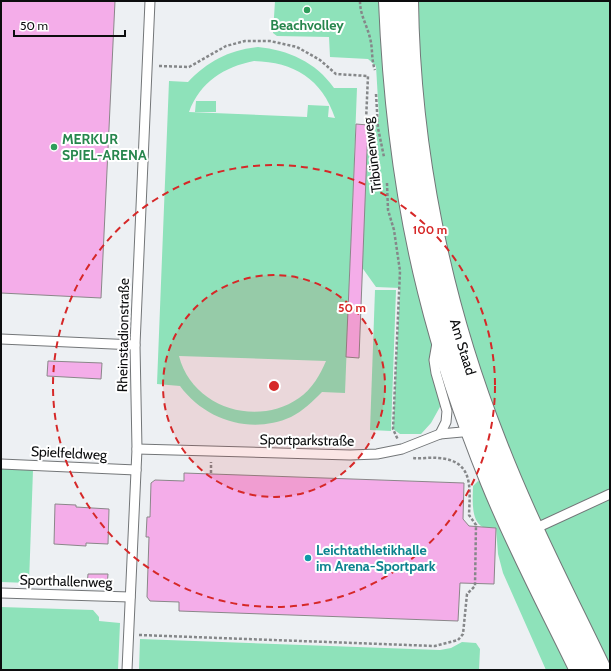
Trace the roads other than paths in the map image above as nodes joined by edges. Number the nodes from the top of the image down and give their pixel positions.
1 (150, 1) edge
2 (390, 1) edge
3 (407, 1) edge
4 (440, 330) junction
5 (1, 339) edge
6 (134, 345) junction
7 (473, 431) junction
8 (440, 434) junction
9 (137, 450) junction
10 (1, 464) edge
11 (136, 470) junction
12 (610, 494) edge
13 (532, 530) junction
14 (1, 593) edge
15 (130, 597) junction
16 (127, 670) edge
17 (581, 670) edge
18 (600, 670) edge

1 - 6 lane, Rheinstadionstraße
2 - 4 street, Am Staad
3 - 13 street, Am Staad
4 - 7 street, Am Staad
4 - 8 lane
5 - 6 lane
6 - 9 lane, Rheinstadionstraße
7 - 8 lane, Sportparkstraße
7 - 17 street, Am Staad
8 - 9 lane, Sportparkstraße
9 - 11 lane, Rheinstadionstraße
10 - 11 lane, Spielfeldweg
11 - 15 lane, Rheinstadionstraße
12 - 13 lane
13 - 18 street, Am Staad
14 - 15 lane, Sporthallenweg
15 - 16 lane, Rheinstadionstraße

